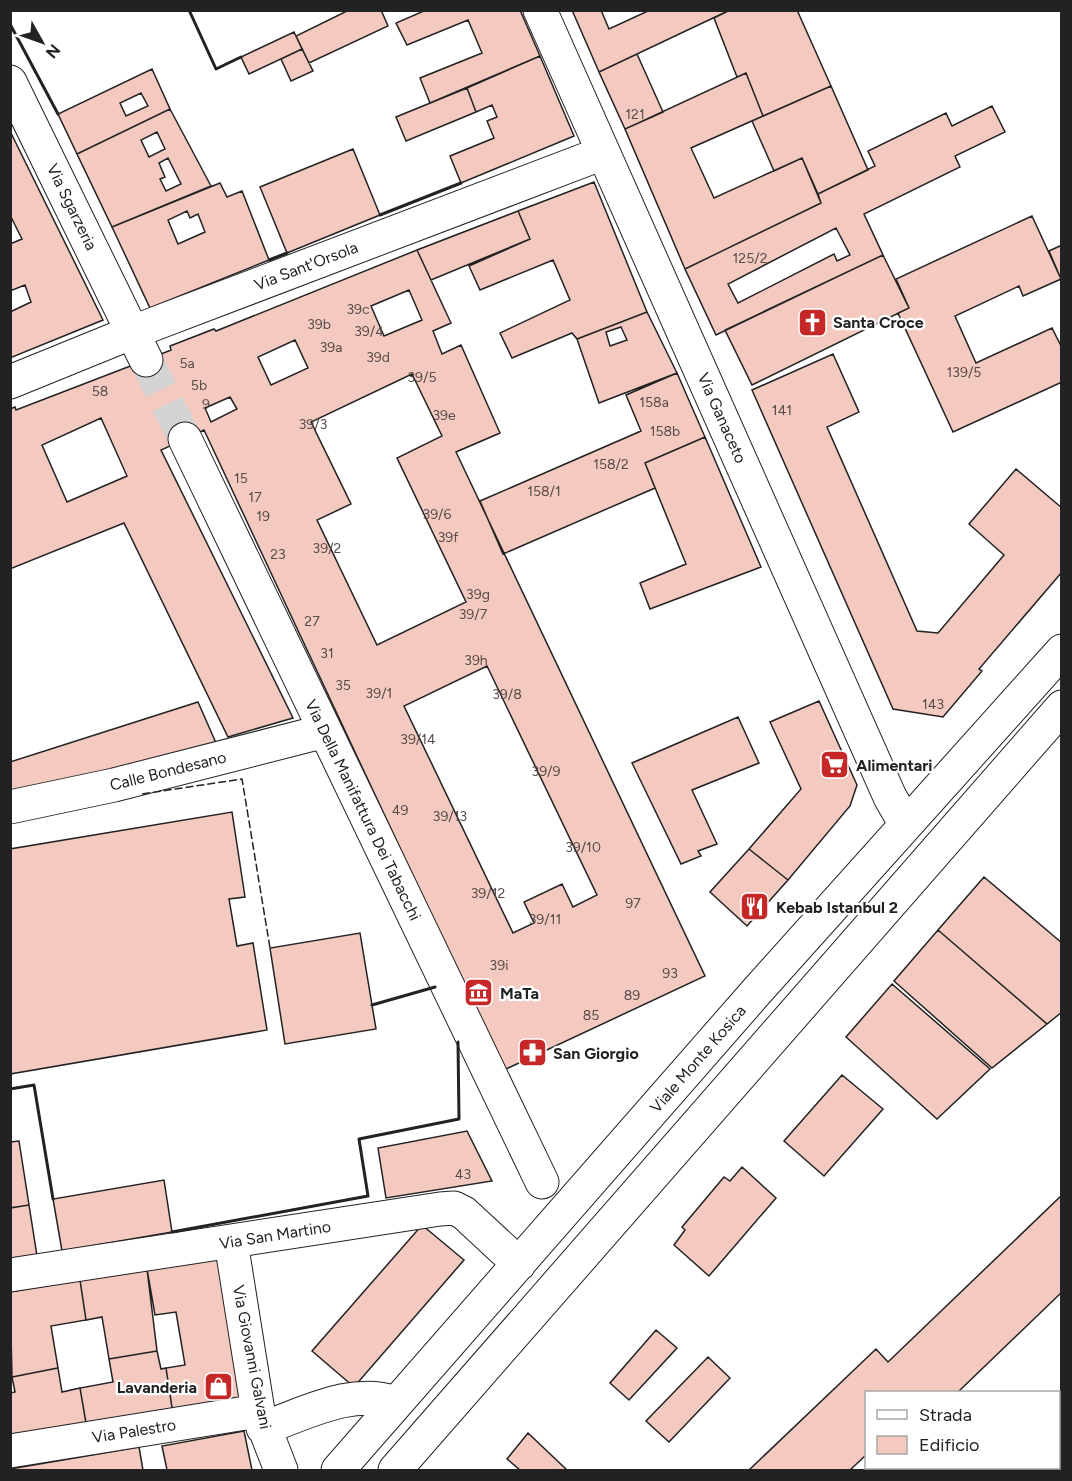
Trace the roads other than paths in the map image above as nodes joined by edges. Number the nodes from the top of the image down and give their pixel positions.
1 (540, 10) edge
2 (10, 82) edge
3 (603, 153) junction
4 (140, 346) junction
5 (10, 382) edge
6 (185, 439) tunnel mouth
7 (1062, 651) edge
8 (1062, 707) edge
9 (325, 730) junction
10 (10, 807) edge
11 (906, 825) junction
12 (542, 1182) dead end
13 (231, 1242) junction
14 (519, 1264) junction
15 (10, 1275) edge
16 (396, 1403) junction
17 (261, 1420) junction
18 (10, 1451) edge
19 (281, 1470) edge
20 (338, 1470) edge
21 (395, 1470) edge

1 - 3 street, Via Ganaceto
2 - 4 street, Via Sgarzeria
3 - 4 street, Via Sant'Orsola
3 - 11 street, Via Ganaceto
4 - 5 street, Via Sant'Orsola
6 - 9 street, Via Della Manifattura Dei Tabacchi
7 - 11 street, Viale Monte Kosica
8 - 21 street
9 - 10 street, Calle Bondesano
9 - 12 street, Via Della Manifattura Dei Tabacchi
11 - 14 street, Viale Monte Kosica
13 - 14 street, Via San Martino
13 - 15 street, Via San Martino
13 - 17 street, Via Giovanni Galvani
14 - 16 street, Viale Monte Kosica
16 - 17 street, Via Palestro
16 - 20 street, Viale Monte Kosica
17 - 18 street, Via Palestro
17 - 19 street, Via Giovanni Galvani

